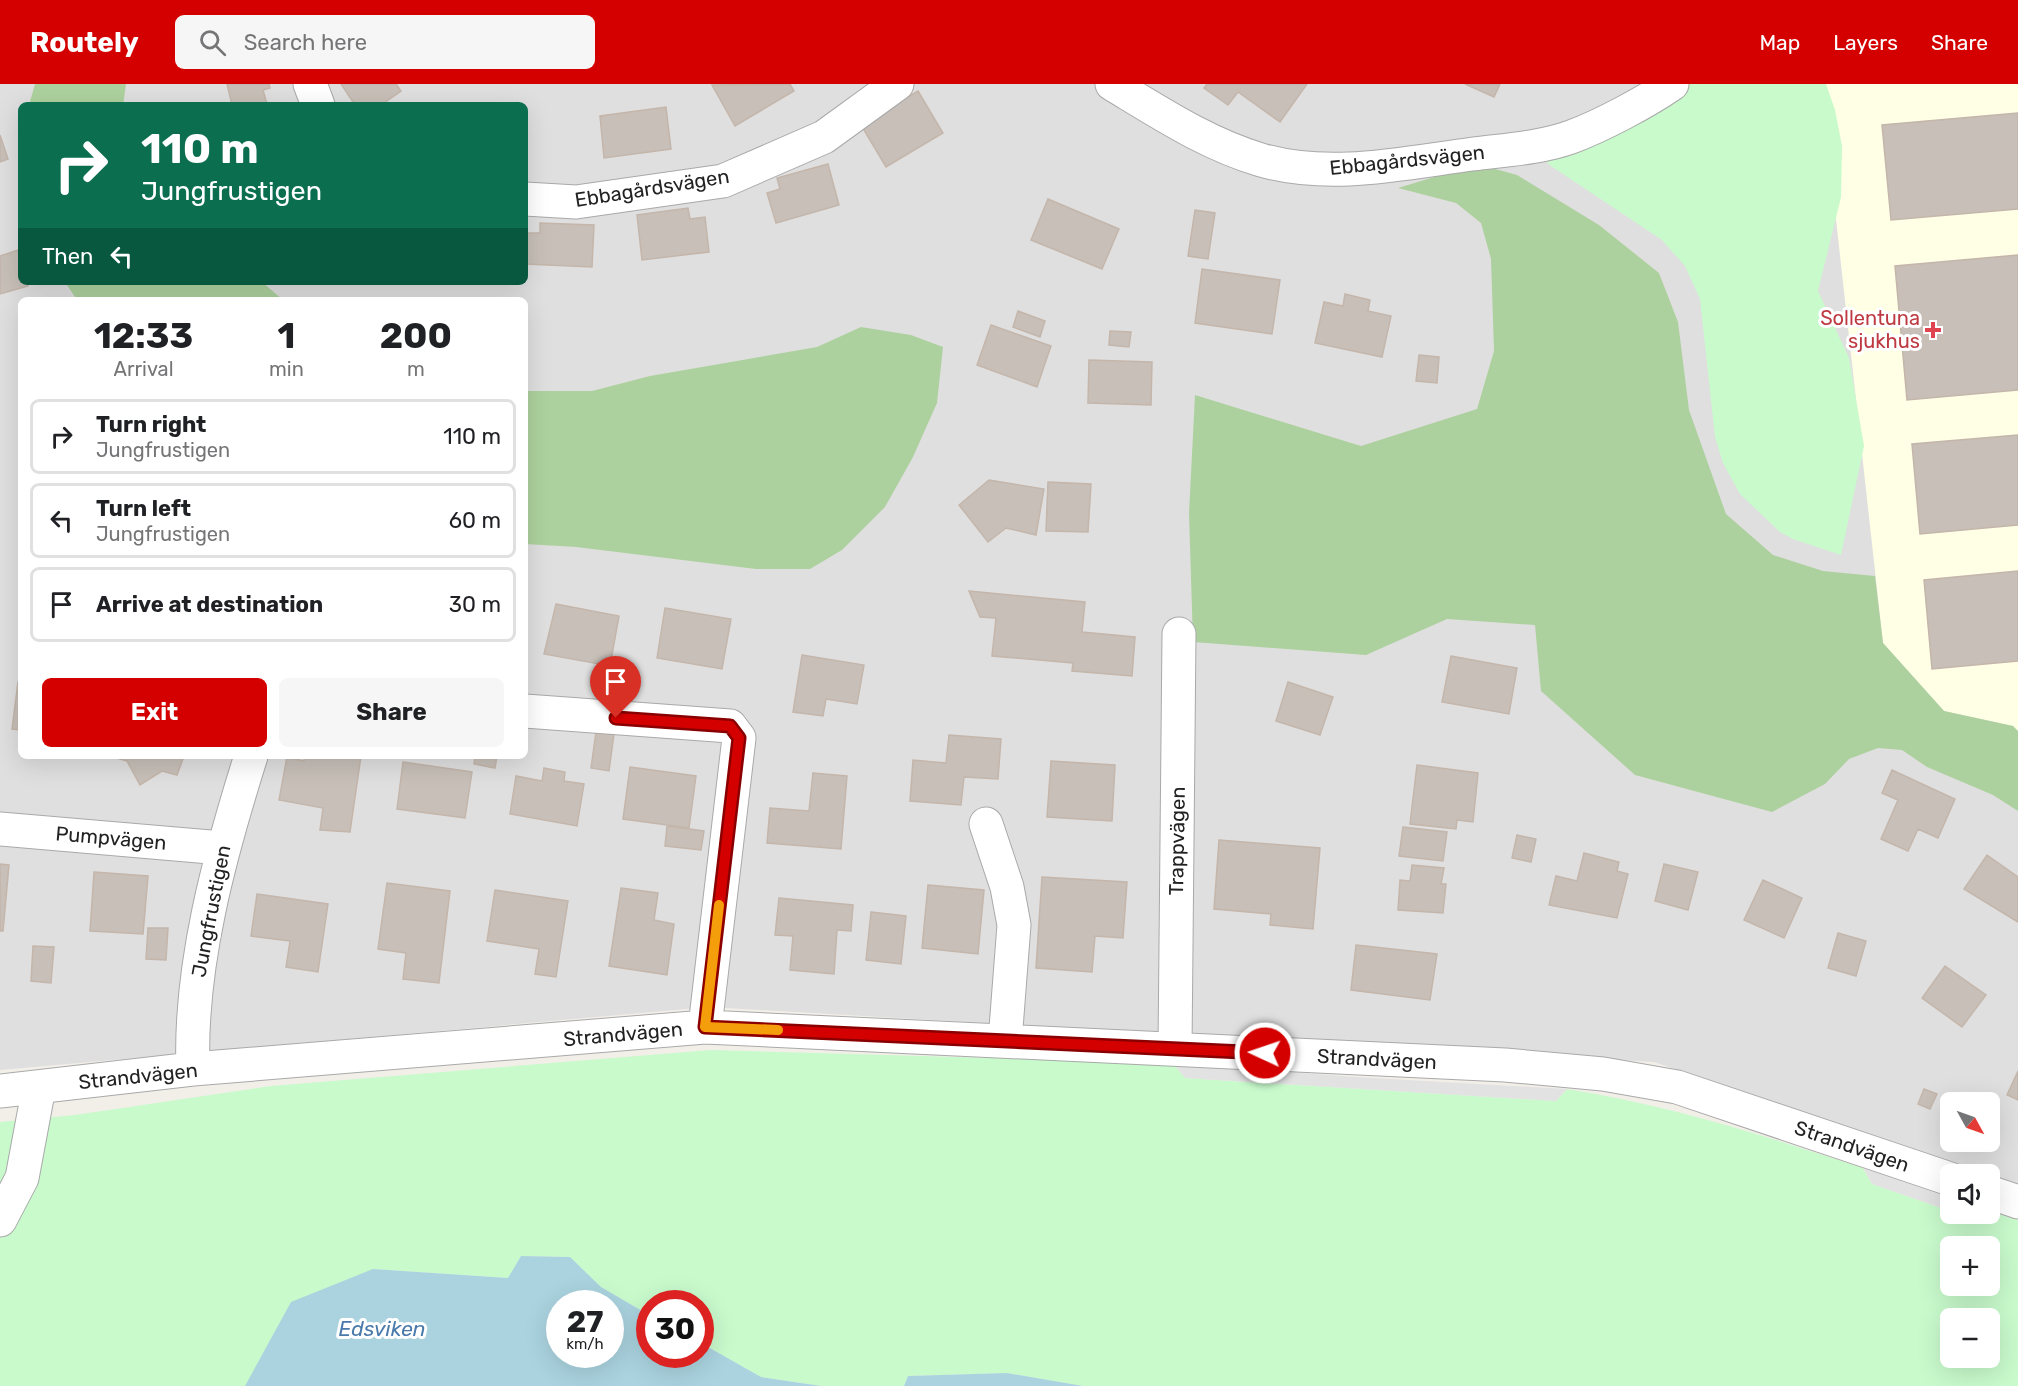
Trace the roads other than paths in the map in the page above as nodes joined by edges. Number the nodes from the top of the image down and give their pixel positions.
1 (310, 84) edge
2 (897, 84) edge
3 (1112, 84) edge
4 (1671, 84) edge
5 (317, 102) edge
6 (528, 199) edge
7 (1179, 634) dead end
8 (528, 711) edge
9 (250, 759) edge
10 (986, 824) dead end
11 (0, 829) edge
12 (222, 848) junction
13 (705, 1027) junction
14 (1005, 1041) junction
15 (1175, 1049) junction
16 (193, 1070) junction
17 (39, 1087) junction
18 (0, 1090) edge
19 (1940, 1176) edge
20 (2000, 1196) edge
21 (2018, 1202) edge
22 (0, 1220) edge

1 - 5 street
2 - 6 street, Ebbagårdsvägen
3 - 4 street, Ebbagårdsvägen
7 - 15 street, Trappvägen
8 - 13 street
9 - 12 street, Jungfrustigen
10 - 14 street
11 - 12 street, Pumpvägen
12 - 16 street, Jungfrustigen
13 - 14 street, Strandvägen
13 - 16 street, Strandvägen
14 - 15 street, Strandvägen
15 - 19 street, Strandvägen
16 - 17 street, Strandvägen
17 - 18 street, Strandvägen
17 - 22 street
20 - 21 street

